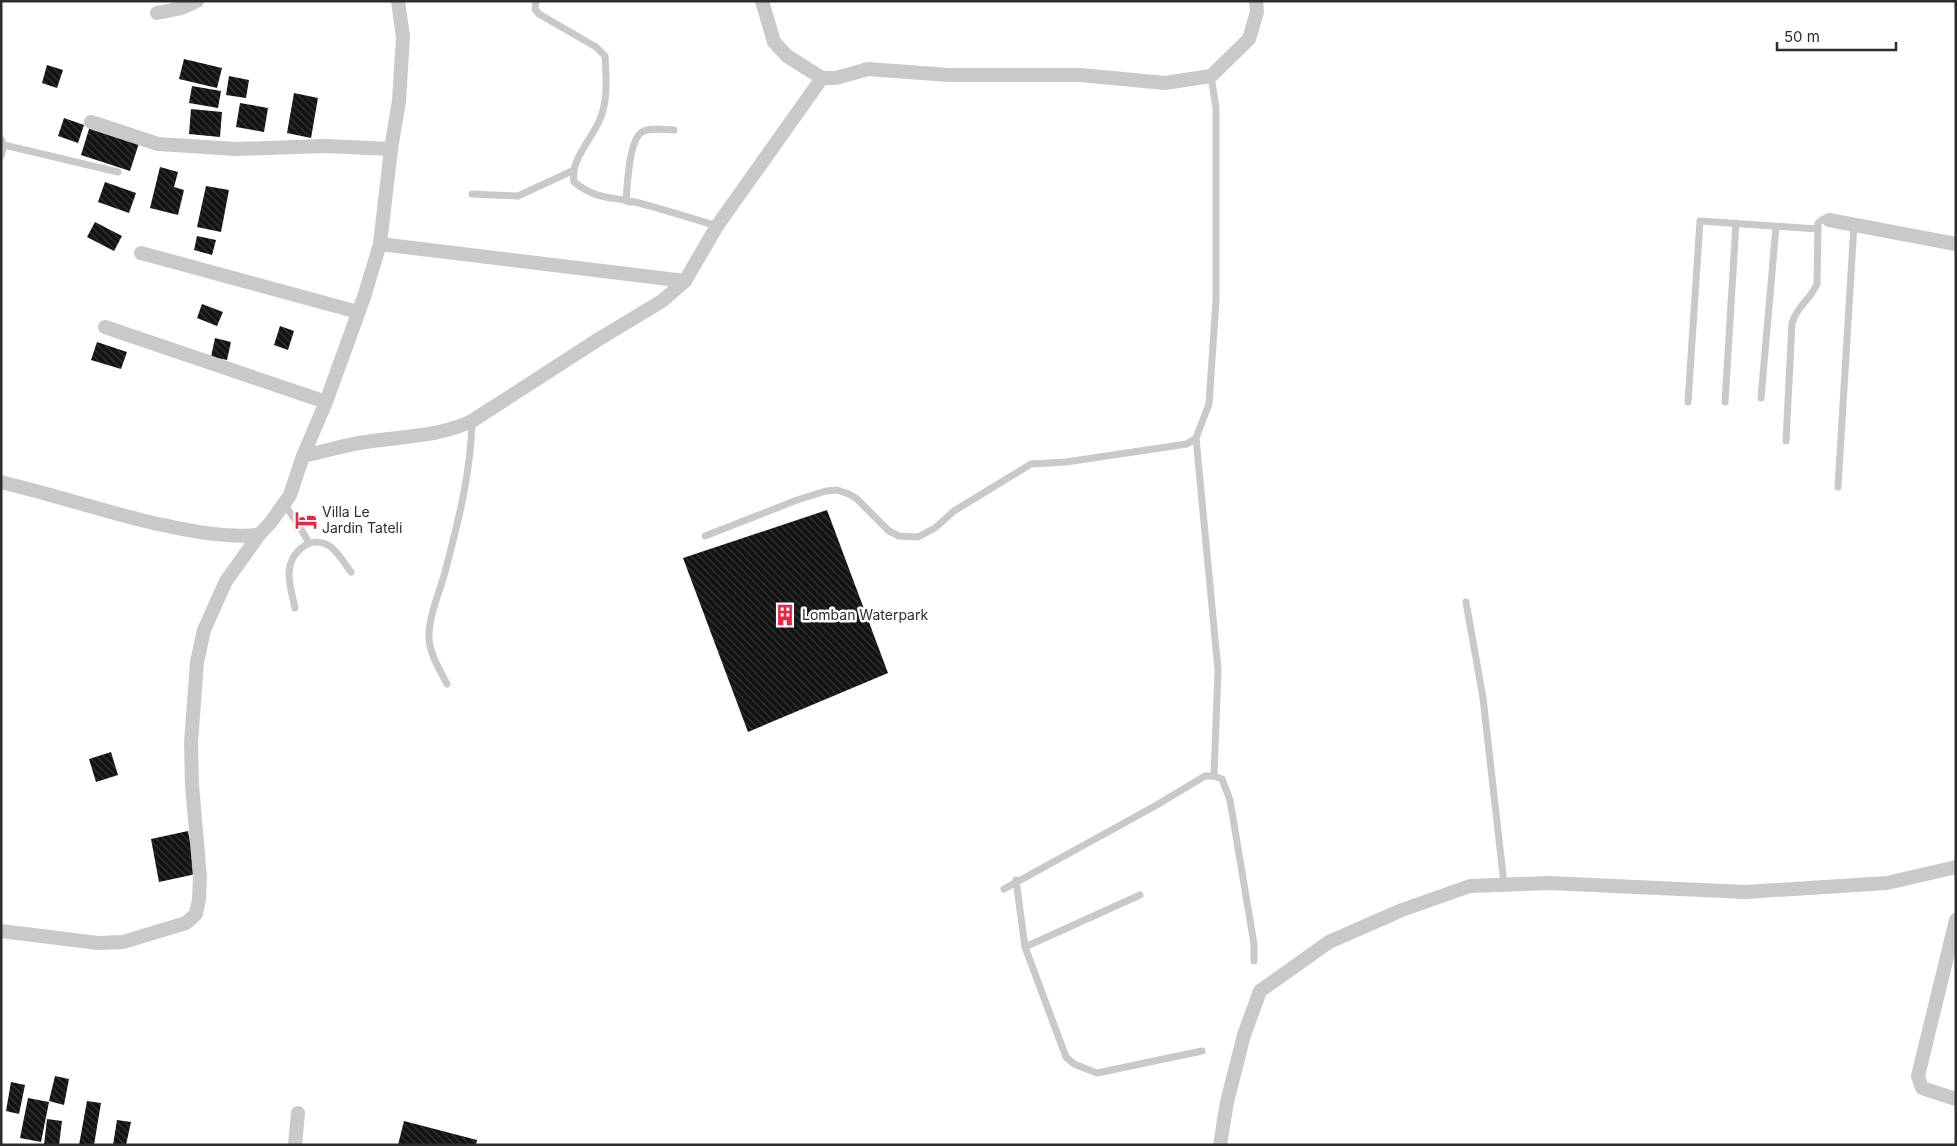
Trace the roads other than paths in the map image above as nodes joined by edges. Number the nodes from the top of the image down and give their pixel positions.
1 (197, 1) edge
2 (398, 1) edge
3 (536, 1) edge
4 (762, 1) edge
5 (1256, 1) edge
6 (157, 13) dead end
7 (1211, 76) junction
8 (822, 78) junction
9 (91, 122) dead end
10 (674, 130) dead end
11 (3, 142) edge
12 (391, 149) junction
13 (1, 156) edge
14 (572, 171) junction
15 (118, 172) dead end
16 (472, 194) dead end
17 (636, 202) junction
18 (1829, 220) joint
19 (1736, 224) junction
20 (1854, 224) junction
21 (717, 226) junction
22 (1776, 226) junction
23 (1818, 229) junction
24 (380, 244) junction
25 (1956, 244) edge
26 (141, 253) dead end
27 (685, 282) junction
28 (358, 312) junction
29 (105, 326) dead end
30 (1761, 398) dead end
31 (326, 402) junction
32 (1688, 402) dead end
33 (1725, 402) dead end
34 (472, 421) junction
35 (1196, 438) junction
36 (1786, 441) dead end
37 (303, 456) junction
38 (1, 482) edge
39 (1838, 487) dead end
40 (284, 504) junction
41 (258, 535) junction
42 (705, 536) dead end
43 (309, 543) junction
44 (351, 572) dead end
45 (1466, 602) dead end
46 (295, 608) dead end
47 (447, 684) dead end
48 (1214, 776) junction
49 (1956, 867) edge
50 (1016, 880) junction
51 (1504, 884) junction
52 (1004, 889) dead end
53 (1140, 895) dead end
54 (1956, 920) edge
55 (1, 931) edge
56 (1025, 947) junction
57 (1254, 961) dead end
58 (1202, 1051) dead end
59 (1956, 1099) edge
60 (298, 1113) dead end
61 (295, 1145) edge
62 (1220, 1145) edge

1 - 6 street
2 - 12 street
3 - 14 lane
4 - 8 street
5 - 7 street
7 - 8 street
7 - 35 lane
8 - 21 street
9 - 12 street
10 - 17 lane
11 - 13 lane
11 - 15 lane
12 - 24 street
14 - 16 lane
14 - 17 lane
17 - 21 lane
18 - 20 street
18 - 23 lane
19 - 22 lane
19 - 32 lane
19 - 33 lane
20 - 25 street
20 - 39 lane
21 - 27 street
22 - 23 lane
22 - 30 lane
23 - 36 lane
24 - 27 street
24 - 28 street
26 - 28 street
27 - 34 street
28 - 31 street
29 - 31 street
31 - 37 street
34 - 37 street
34 - 47 lane
35 - 42 lane
35 - 48 lane
37 - 40 street
38 - 41 street
40 - 41 street
40 - 43 lane
41 - 55 street
43 - 44 lane
43 - 46 lane
45 - 51 lane
48 - 50 lane
48 - 57 lane
49 - 51 street
50 - 52 lane
50 - 56 lane
51 - 62 street
53 - 56 lane
54 - 59 street
56 - 58 lane
60 - 61 street

